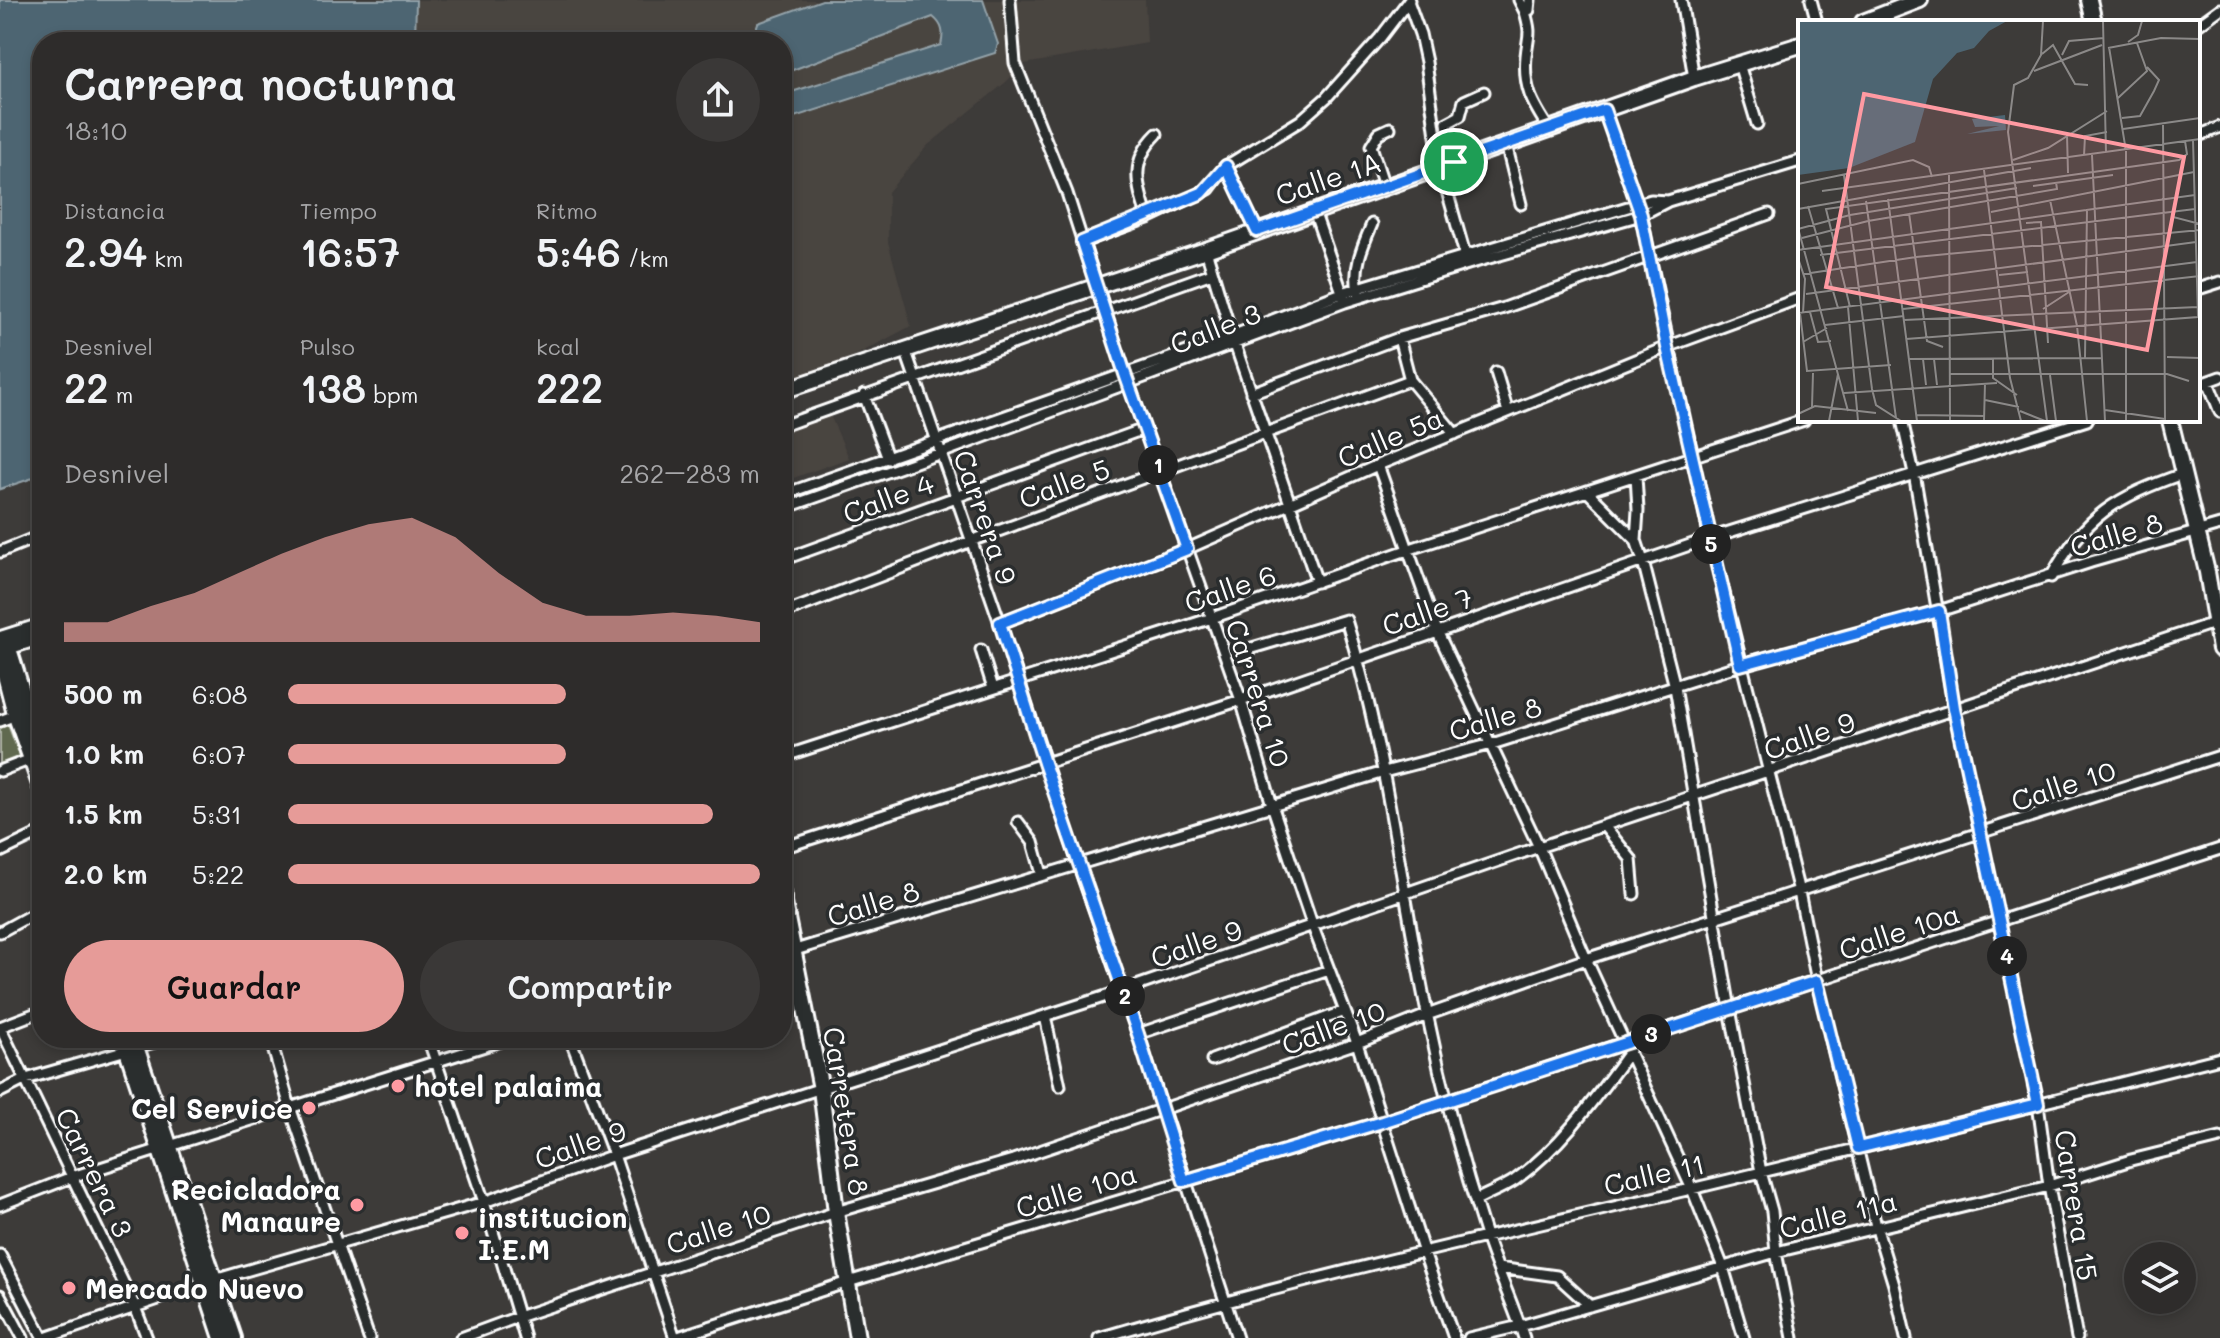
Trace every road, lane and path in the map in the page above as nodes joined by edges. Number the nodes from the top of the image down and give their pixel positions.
1 (1010, 0) edge
2 (1408, 0) edge
3 (1519, 0) edge
4 (1530, 0) edge
5 (1681, 0) edge
6 (1811, 0) edge
7 (1920, 0) edge
8 (2089, 0) edge
9 (2220, 9) edge
10 (1525, 12) junction
11 (1816, 20) edge
12 (1868, 20) edge
13 (2094, 20) edge
14 (2200, 24) edge
15 (1798, 46) edge
16 (1739, 64) junction
17 (1694, 78) junction
18 (1484, 92) dead end
19 (1604, 110) junction
20 (1757, 124) dead end
21 (2220, 127) edge
22 (1390, 128) dead end
23 (1549, 129) junction
24 (1157, 134) dead end
25 (2200, 135) edge
26 (1506, 144) junction
27 (1798, 162) edge
28 (1447, 164) junction
29 (1226, 166) junction
30 (1384, 186) junction
31 (1668, 201) junction
32 (1521, 204) dead end
33 (1637, 204) junction
34 (1314, 211) junction
35 (1769, 214) dead end
36 (1641, 215) junction
37 (1148, 218) junction
38 (1372, 224) dead end
39 (1257, 231) junction
40 (1082, 242) junction
41 (1206, 250) junction
42 (1648, 257) junction
43 (1466, 259) junction
44 (1212, 273) junction
45 (2220, 282) edge
46 (1095, 285) junction
47 (2200, 288) edge
48 (1358, 293) junction
49 (1344, 298) junction
50 (1798, 299) edge
51 (1103, 311) junction
52 (1399, 338) junction
53 (1233, 340) junction
54 (1667, 347) junction
55 (905, 349) junction
56 (1496, 372) dead end
57 (914, 377) junction
58 (2220, 377) edge
59 (1126, 379) junction
60 (1410, 380) junction
61 (2203, 383) edge
62 (792, 388) edge
63 (1251, 393) junction
64 (864, 395) junction
65 (1508, 412) junction
66 (2220, 412) edge
67 (792, 422) edge
68 (1798, 422) edge
69 (1902, 422) edge
70 (2080, 422) edge
71 (2170, 422) edge
72 (1144, 429) junction
73 (1265, 433) junction
74 (1455, 434) junction
75 (937, 442) junction
76 (941, 453) junction
77 (1692, 457) junction
78 (888, 459) junction
79 (1378, 465) junction
80 (1160, 472) junction
81 (1914, 473) junction
82 (2182, 474) junction
83 (1636, 475) junction
84 (792, 492) edge
85 (1588, 492) junction
86 (956, 497) junction
87 (1290, 504) junction
88 (792, 505) edge
89 (2220, 525) edge
90 (2198, 534) junction
91 (1710, 538) junction
92 (32, 539) edge
93 (1636, 540) junction
94 (971, 541) junction
95 (1187, 549) junction
96 (1407, 550) junction
97 (0, 552) edge
98 (792, 556) edge
99 (1643, 561) junction
100 (2051, 577) junction
101 (1317, 582) junction
102 (792, 610) edge
103 (1939, 611) junction
104 (1212, 618) junction
105 (2218, 622) edge
106 (1000, 623) junction
107 (32, 631) edge
108 (1437, 631) junction
109 (32, 638) edge
110 (1, 646) edge
111 (1252, 648) dead end
112 (2220, 649) edge
113 (981, 650) dead end
114 (1358, 658) junction
115 (1740, 665) junction
116 (1018, 679) junction
117 (1675, 687) junction
118 (993, 688) junction
119 (1241, 700) junction
120 (32, 708) edge
121 (1954, 708) junction
122 (21, 712) junction
123 (0, 721) edge
124 (32, 739) edge
125 (1492, 744) junction
126 (792, 754) edge
127 (2220, 756) edge
128 (32, 759) edge
129 (1044, 763) junction
130 (0, 771) edge
131 (1384, 772) junction
132 (1768, 772) junction
133 (1692, 797) junction
134 (1272, 805) junction
135 (1018, 822) dead end
136 (1604, 826) junction
137 (1980, 835) junction
138 (32, 837) edge
139 (792, 845) edge
140 (1539, 847) junction
141 (2220, 849) edge
142 (0, 852) edge
143 (1078, 863) junction
144 (1042, 874) junction
145 (1799, 892) junction
146 (1634, 894) dead end
147 (1403, 895) junction
148 (32, 914) edge
149 (1715, 919) junction
150 (1999, 921) junction
151 (1313, 927) junction
152 (0, 932) edge
153 (792, 952) edge
154 (1586, 959) junction
155 (792, 969) edge
156 (1329, 970) junction
157 (1817, 981) junction
158 (1122, 991) junction
159 (1730, 1009) junction
160 (1345, 1011) junction
161 (32, 1015) edge
162 (1427, 1015) junction
163 (1045, 1016) junction
164 (0, 1027) edge
165 (1138, 1034) junction
166 (1357, 1043) junction
167 (1628, 1046) junction
168 (118, 1048) edge
169 (131, 1048) edge
170 (273, 1048) edge
171 (431, 1048) edge
172 (480, 1048) edge
173 (574, 1048) edge
174 (2220, 1058) edge
175 (1212, 1060) dead end
176 (436, 1063) junction
177 (26, 1079) junction
178 (1060, 1086) dead end
179 (821, 1089) junction
180 (0, 1092) edge
181 (1446, 1100) junction
182 (2038, 1104) junction
183 (290, 1107) junction
184 (1162, 1110) junction
185 (1382, 1122) junction
186 (2220, 1138) edge
187 (1858, 1148) junction
188 (163, 1149) junction
189 (614, 1155) junction
190 (1761, 1172) junction
191 (72, 1177) junction
192 (1184, 1181) junction
193 (2049, 1186) junction
194 (1692, 1189) junction
195 (1476, 1200) junction
196 (484, 1202) junction
197 (0, 1205) edge
198 (836, 1212) junction
199 (1876, 1226) junction
200 (1486, 1236) junction
201 (339, 1244) junction
202 (1776, 1252) junction
203 (1424, 1253) junction
204 (0, 1255) edge
205 (1723, 1267) junction
206 (1498, 1268) junction
207 (654, 1272) junction
208 (209, 1282) junction
209 (848, 1282) junction
210 (0, 1295) edge
211 (1226, 1301) junction
212 (1590, 1306) junction
213 (135, 1307) junction
214 (518, 1317) junction
215 (1520, 1326) junction
216 (23, 1338) edge
217 (44, 1338) edge
218 (147, 1338) edge
219 (222, 1338) edge
220 (234, 1338) edge
221 (369, 1338) edge
222 (461, 1338) edge
223 (525, 1338) edge
224 (675, 1338) edge
225 (857, 1338) edge
226 (1099, 1338) edge
227 (1237, 1338) edge
228 (1454, 1338) edge
229 (1469, 1338) edge
230 (1524, 1338) edge
231 (1744, 1338) edge
232 (1793, 1338) edge
233 (1906, 1338) edge
234 (2077, 1338) edge

1 - 40 street, Carrera 10
2 - 28 street
2 - 29 street
3 - 10 street
4 - 10 street
5 - 17 street
6 - 11 street
7 - 12 street
8 - 13 street
9 - 14 street
10 - 23 street
15 - 16 street, Calle 1A
16 - 17 street, Calle 1A
16 - 20 street
17 - 19 street, Calle 1A
18 - 28 street
19 - 23 street, Calle 1A
19 - 33 street
21 - 25 street
22 - 30 street
23 - 26 street, Calle 1A
24 - 37 street
26 - 28 street, Calle 1A
26 - 32 street
27 - 31 street, Calle 3
28 - 30 street, Calle 1A
28 - 43 street
29 - 37 street
29 - 39 street
30 - 34 street, Calle 1A
31 - 33 street, Calle 3
31 - 36 street, Calle 3
33 - 36 street
33 - 43 street, Calle 3
34 - 39 street, Calle 1A
34 - 49 street
35 - 42 street
36 - 42 street
36 - 43 street, Calle 3
37 - 40 street
38 - 48 street
39 - 41 street, Calle 1A
40 - 46 street, Carrera 10
41 - 44 street
41 - 46 street, Calle 1A
42 - 52 street
42 - 54 street
43 - 48 street, Calle 3
44 - 51 street
44 - 53 street
45 - 47 street
46 - 51 street, Carrera 10
46 - 55 street, Calle 1A
48 - 49 street, Calle 3
49 - 53 street, Calle 3
50 - 54 street, Calle 5a
51 - 57 street
51 - 59 street, Carrera 10
52 - 60 street
52 - 63 street
53 - 59 street, Calle 3
53 - 63 street
54 - 65 street, Calle 5a
54 - 77 street
55 - 57 street, Carrera 9
55 - 62 street, Calle 1A
56 - 65 street
57 - 64 street
57 - 75 street, Carrera 9
58 - 61 street
59 - 72 street, Carrera 10
59 - 75 street, Calle 3
59 - 76 street, Calle 3
60 - 73 street, Calle 5
60 - 74 street
61 - 66 street
63 - 73 street
64 - 67 street
64 - 78 street
65 - 74 street, Calle 5a
68 - 77 street, Calle 6
69 - 81 street, Carrera 15
70 - 81 street, Calle 7
71 - 82 street
72 - 80 street, Carrera 10
72 - 86 street, Calle 4
73 - 80 street, Calle 5
73 - 87 street
74 - 79 street, Calle 5a
75 - 76 street, Carrera 9
75 - 78 street, Calle 3
76 - 86 street, Carrera 9
76 - 88 street, Calle 3
77 - 83 street, Calle 6
77 - 91 street
78 - 84 street, Calle 3
79 - 87 street, Calle 5a
79 - 96 street
80 - 94 street, Calle 5
80 - 95 street, Carrera 10
81 - 91 street, Calle 7
81 - 103 street, Carrera 15
82 - 90 street
82 - 100 street
83 - 85 street, Calle 6
83 - 93 street
85 - 93 street
85 - 96 street, Calle 6
86 - 94 street, Carrera 9
86 - 98 street, Calle 4
87 - 95 street, Calle 5a
87 - 101 street
89 - 90 street, Calle 8
90 - 100 street, Calle 8
90 - 105 street
91 - 99 street, Calle 7
91 - 115 street
92 - 97 street
93 - 99 street
94 - 102 street, Calle 5
94 - 106 street, Carrera 9
95 - 104 street, Carrera 10
95 - 106 street, Calle 5a
96 - 101 street, Calle 6
96 - 108 street
99 - 108 street, Calle 7
99 - 117 street
100 - 103 street, Calle 8
101 - 104 street, Calle 6
103 - 115 street, Calle 8
103 - 121 street, Carrera 15
104 - 116 street, Calle 6
104 - 119 street, Carrera 10
105 - 112 street
105 - 121 street, Calle 9
106 - 116 street, Carrera 9
107 - 110 street
108 - 114 street, Calle 7
108 - 125 street
109 - 110 street
110 - 122 street
111 - 114 street
113 - 118 street
114 - 119 street, Calle 7
114 - 131 street
115 - 117 street, Calle 8
115 - 132 street
116 - 118 street, Calle 6
116 - 129 street, Carrera 9
117 - 125 street, Calle 8
117 - 133 street
118 - 126 street, Calle 6
119 - 129 street, Calle 7
119 - 134 street, Carrera 10
120 - 122 street
121 - 132 street, Calle 9
121 - 137 street, Carrera 15
122 - 123 street
122 - 124 street
125 - 131 street, Calle 8
125 - 140 street
127 - 137 street, Calle 10
128 - 130 street
129 - 139 street, Calle 7
129 - 143 street, Carrera 9
131 - 134 street, Calle 8
131 - 147 street
132 - 133 street, Calle 9
132 - 145 street
133 - 136 street, Calle 9
133 - 149 street
134 - 143 street, Calle 8
134 - 151 street, Carrera 10
135 - 144 street
136 - 140 street, Calle 9
136 - 146 street
137 - 145 street, Calle 10
137 - 150 street, Carrera 15
138 - 142 street
140 - 147 street, Calle 9
140 - 154 street
141 - 150 street, Calle 10a
143 - 144 street, Calle 8
143 - 158 street, Carrera 9
144 - 153 street, Calle 8
145 - 149 street, Calle 10
145 - 157 street
147 - 151 street, Calle 9
147 - 162 street
148 - 152 street
149 - 154 street, Calle 10
149 - 159 street
150 - 157 street, Calle 10a
150 - 182 street, Carrera 15
151 - 156 street, Carrera 10
151 - 158 street, Calle 9
154 - 162 street, Calle 10
154 - 167 street
155 - 179 street, Carretera 8
156 - 160 street, Carrera 10
156 - 165 street
157 - 159 street, Calle 10a
157 - 187 street
158 - 163 street, Calle 9
158 - 165 street, Carrera 9
159 - 167 street, Calle 10a
159 - 190 street
160 - 166 street, Carrera 10
160 - 175 street
161 - 164 street
162 - 166 street, Calle 10
162 - 181 street
163 - 178 street
163 - 179 street, Calle 9
164 - 177 street, Carrera 3
165 - 184 street, Carrera 9
166 - 184 street, Calle 10
166 - 185 street, Carrera 10
167 - 181 street, Calle 10a
167 - 194 street
167 - 195 street
168 - 177 street
169 - 188 street
170 - 183 street
171 - 176 street
172 - 176 street
173 - 189 street
174 - 182 street, Calle 11
176 - 183 street
176 - 196 street
177 - 180 street
177 - 191 street, Carrera 3
179 - 189 street, Calle 9
179 - 198 street, Carretera 8
181 - 185 street, Calle 10a
181 - 195 street
182 - 187 street, Calle 11
182 - 193 street, Carrera 15
183 - 188 street
183 - 201 street
184 - 192 street, Carrera 9
184 - 198 street, Calle 10
185 - 192 street, Calle 10a
185 - 203 street, Carrera 10
186 - 193 street, Calle 11a
187 - 190 street, Calle 11
187 - 199 street
188 - 191 street
188 - 208 street
189 - 196 street, Calle 9
189 - 207 street
190 - 194 street, Calle 11
190 - 202 street
191 - 197 street
191 - 213 street, Carrera 3
192 - 209 street, Calle 10a
192 - 211 street, Carrera 9
193 - 199 street, Calle 11a
193 - 234 street, Carrera 15
194 - 200 street, Calle 11
194 - 205 street
195 - 200 street
196 - 201 street, Calle 9
196 - 214 street
198 - 207 street, Calle 10
198 - 209 street, Carretera 8
199 - 202 street, Calle 11a
199 - 233 street
200 - 203 street, Calle 11
200 - 206 street
201 - 208 street, Calle 9
201 - 221 street
202 - 205 street, Calle 11a
202 - 232 street
203 - 211 street, Calle 11
203 - 228 street, Carrera 10
204 - 217 street
205 - 212 street, Calle 11a
205 - 231 street
206 - 212 street
206 - 215 street
207 - 214 street, Calle 10
207 - 224 street
208 - 213 street, Calle 9
208 - 219 street
208 - 220 street
209 - 224 street, Calle 10a
209 - 225 street, Carretera 8
210 - 216 street
211 - 226 street, Calle 11
211 - 227 street, Carrera 9
212 - 215 street, Calle 11a
213 - 217 street, Calle 9
213 - 218 street, Carrera 3
214 - 222 street, Calle 10
214 - 223 street
215 - 229 street, Calle 11a
215 - 230 street

